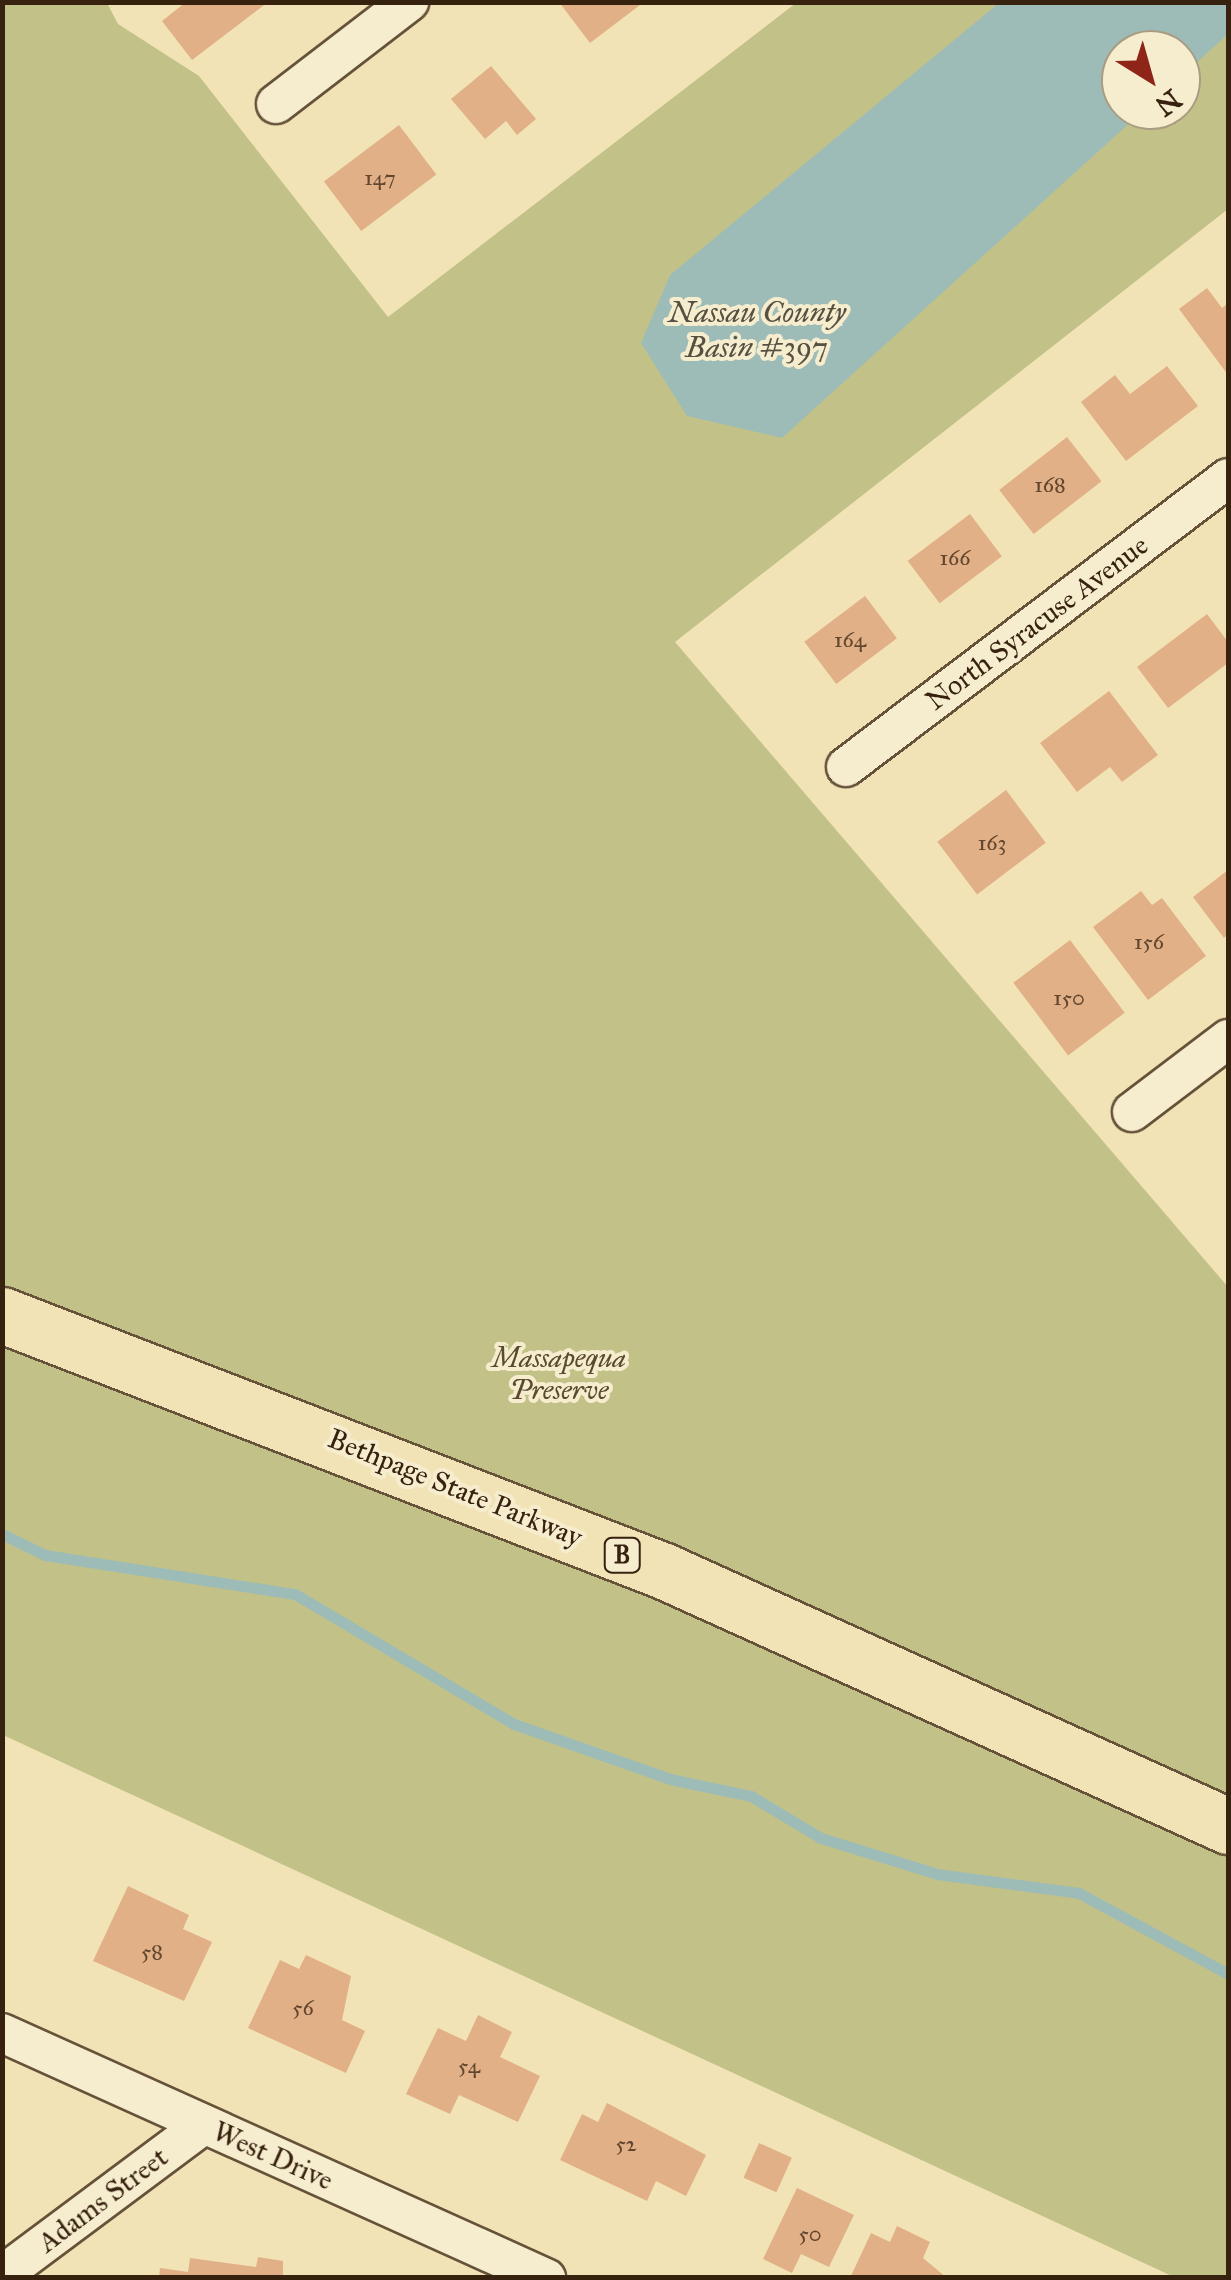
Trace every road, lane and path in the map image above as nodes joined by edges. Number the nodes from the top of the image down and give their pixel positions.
1 (409, 2) edge
2 (276, 104) dead end
3 (1228, 478) edge
4 (846, 768) dead end
5 (1228, 1039) edge
6 (1132, 1112) dead end
7 (2, 1315) edge
8 (1228, 1826) edge
9 (2, 2033) edge
10 (203, 2125) junction
11 (2, 2275) edge
12 (546, 2278) edge

1 - 2 street
3 - 4 street, North Syracuse Avenue
5 - 6 street
7 - 8 highway, Bethpage State Parkway / B
9 - 10 street, West Drive
10 - 11 street, Adams Street
10 - 12 street, West Drive

